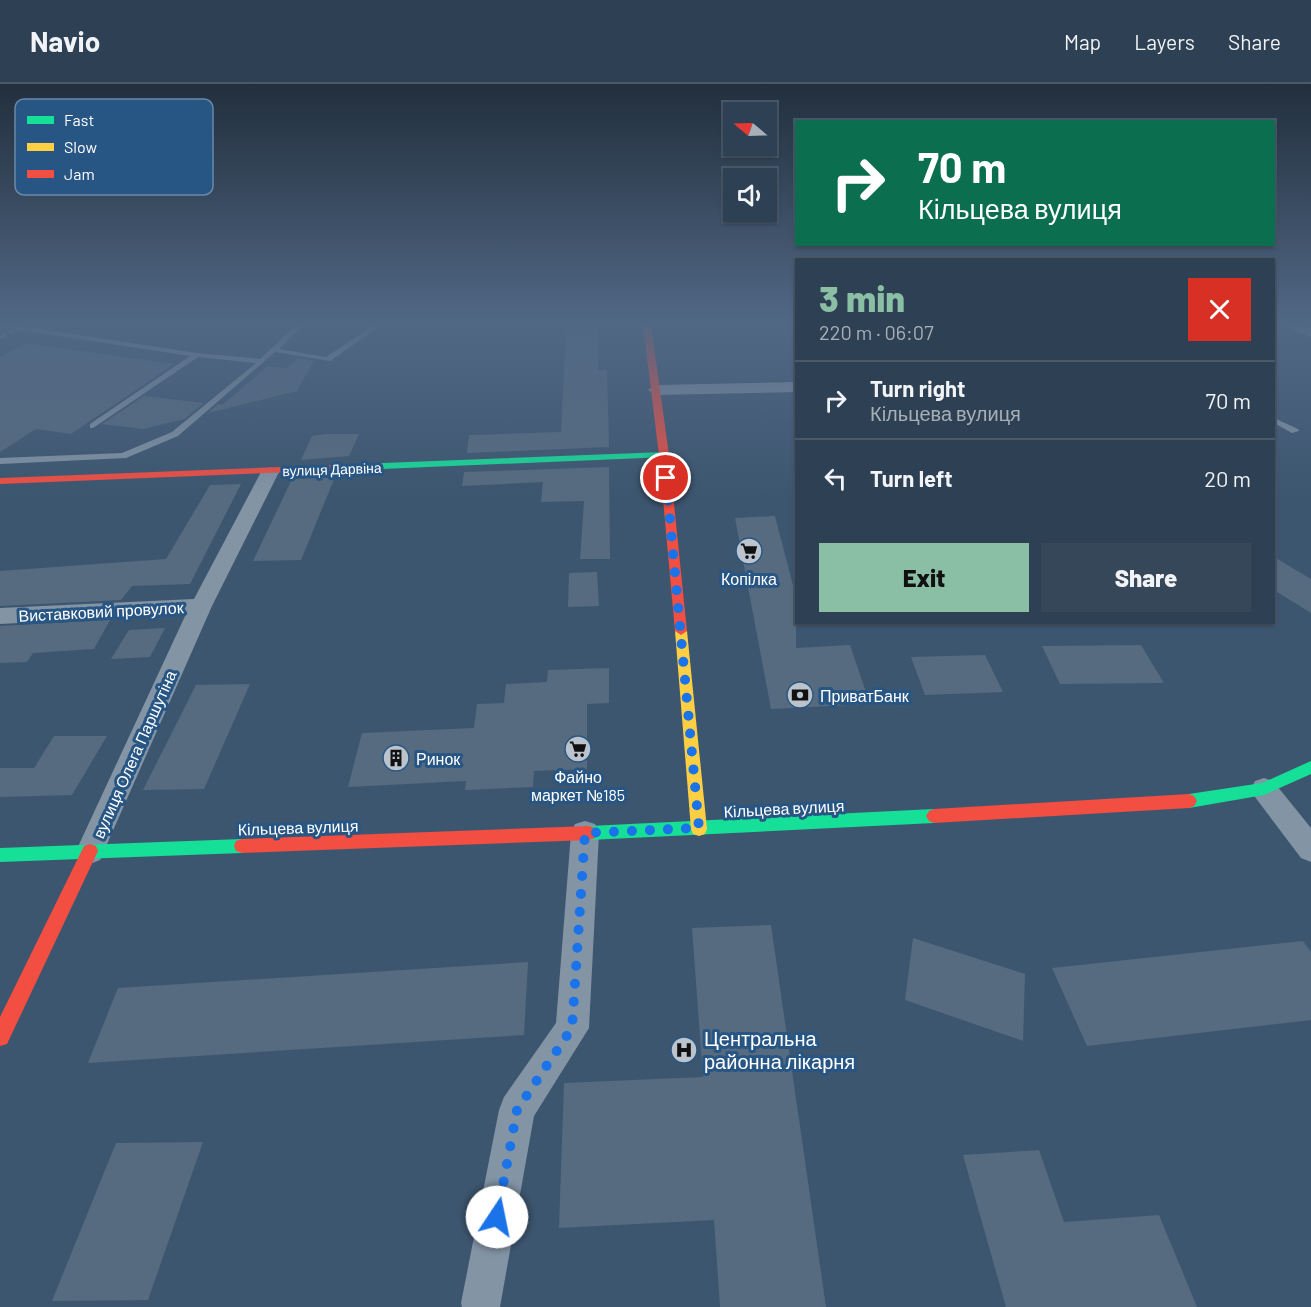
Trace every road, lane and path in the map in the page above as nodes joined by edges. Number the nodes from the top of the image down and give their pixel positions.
1 (157, 382) edge
2 (237, 382) edge
3 (655, 382) edge
4 (795, 387) edge
5 (656, 390) junction
6 (1275, 421) edge
7 (93, 426) dead end
8 (1295, 431) dead end
9 (664, 454) junction
10 (0, 461) edge
11 (270, 472) junction
12 (0, 482) edge
13 (201, 606) junction
14 (0, 616) edge
15 (1311, 767) edge
16 (1264, 789) junction
17 (699, 828) junction
18 (585, 833) junction
19 (1311, 849) edge
20 (90, 851) junction
21 (0, 855) edge
22 (0, 1037) edge
23 (481, 1304) dead end

1 - 7 lane
2 - 10 lane
3 - 5 street
4 - 5 street
5 - 9 street
6 - 8 lane
9 - 11 street, вулиця Дарвіна
9 - 17 street
11 - 12 street, вулиця Дарвіна
11 - 13 street, вулиця Олега Паршутіна
13 - 14 street, Виставковий провулок
13 - 20 street, вулиця Олега Паршутіна
15 - 16 street, Кільцева вулиця
16 - 17 street, Кільцева вулиця
16 - 19 street
17 - 18 street, Кільцева вулиця
18 - 20 street, Кільцева вулиця
18 - 23 street
20 - 21 street, Кільцева вулиця
20 - 22 street, вулиця Олега Паршутіна

